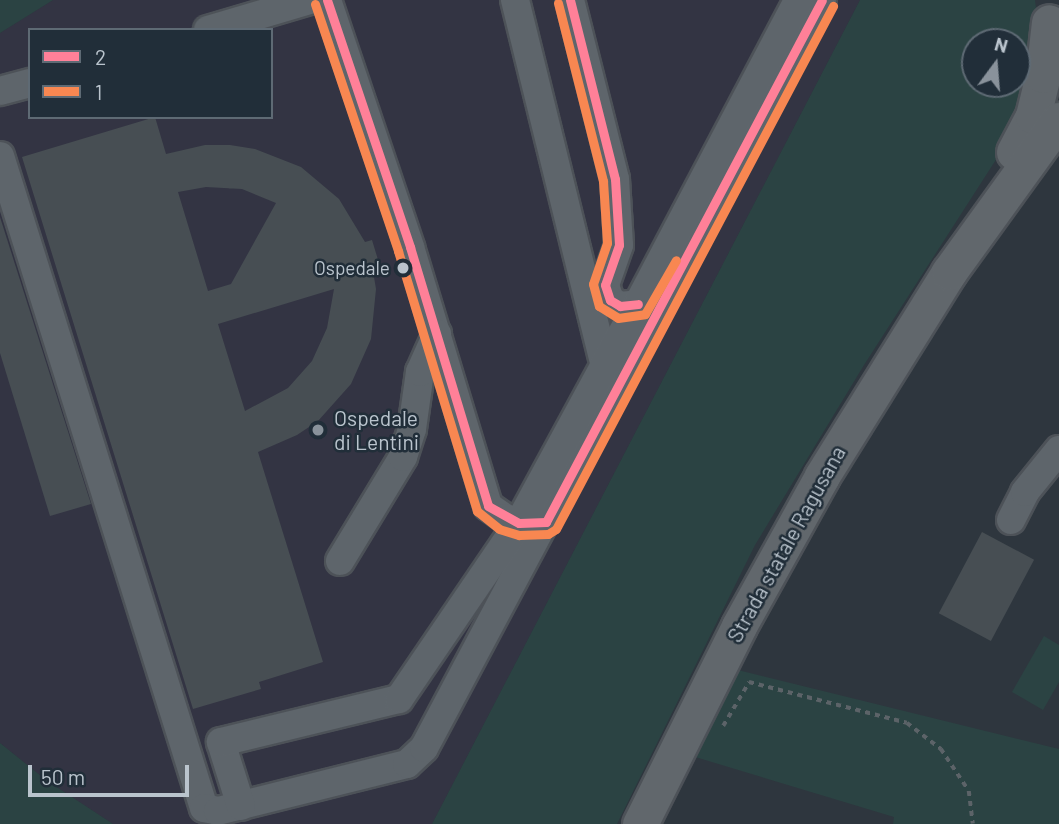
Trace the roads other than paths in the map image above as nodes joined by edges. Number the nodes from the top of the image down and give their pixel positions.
1 (309, 0) edge
2 (327, 0) edge
3 (514, 0) edge
4 (570, 0) edge
5 (798, 0) edge
6 (822, 0) edge
7 (1051, 21) edge
8 (215, 28) edge
9 (28, 84) edge
10 (0, 92) edge
11 (1059, 120) edge
12 (0, 156) edge
13 (579, 269) junction
14 (609, 272) junction
15 (949, 272) junction
16 (638, 304) junction
17 (437, 334) junction
18 (605, 367) junction
19 (1059, 450) edge
20 (488, 506) junction
21 (1011, 520) dead end
22 (533, 522) junction
23 (493, 560) junction
24 (340, 561) dead end
25 (510, 588) junction
26 (241, 806) junction
27 (640, 824) edge

1 - 8 lane
2 - 17 lane
3 - 13 lane
4 - 14 lane
5 - 16 lane
6 - 22 lane
7 - 15 main road
9 - 10 lane
11 - 15 main road
12 - 26 lane
13 - 14 lane
13 - 18 lane
14 - 16 lane
15 - 27 main road, Strada statale Ragusana
16 - 18 lane
17 - 20 lane
17 - 24 lane
18 - 22 lane
19 - 21 lane
20 - 22 lane
20 - 23 lane
22 - 23 lane
22 - 25 lane
23 - 25 lane
23 - 26 lane
25 - 26 lane

